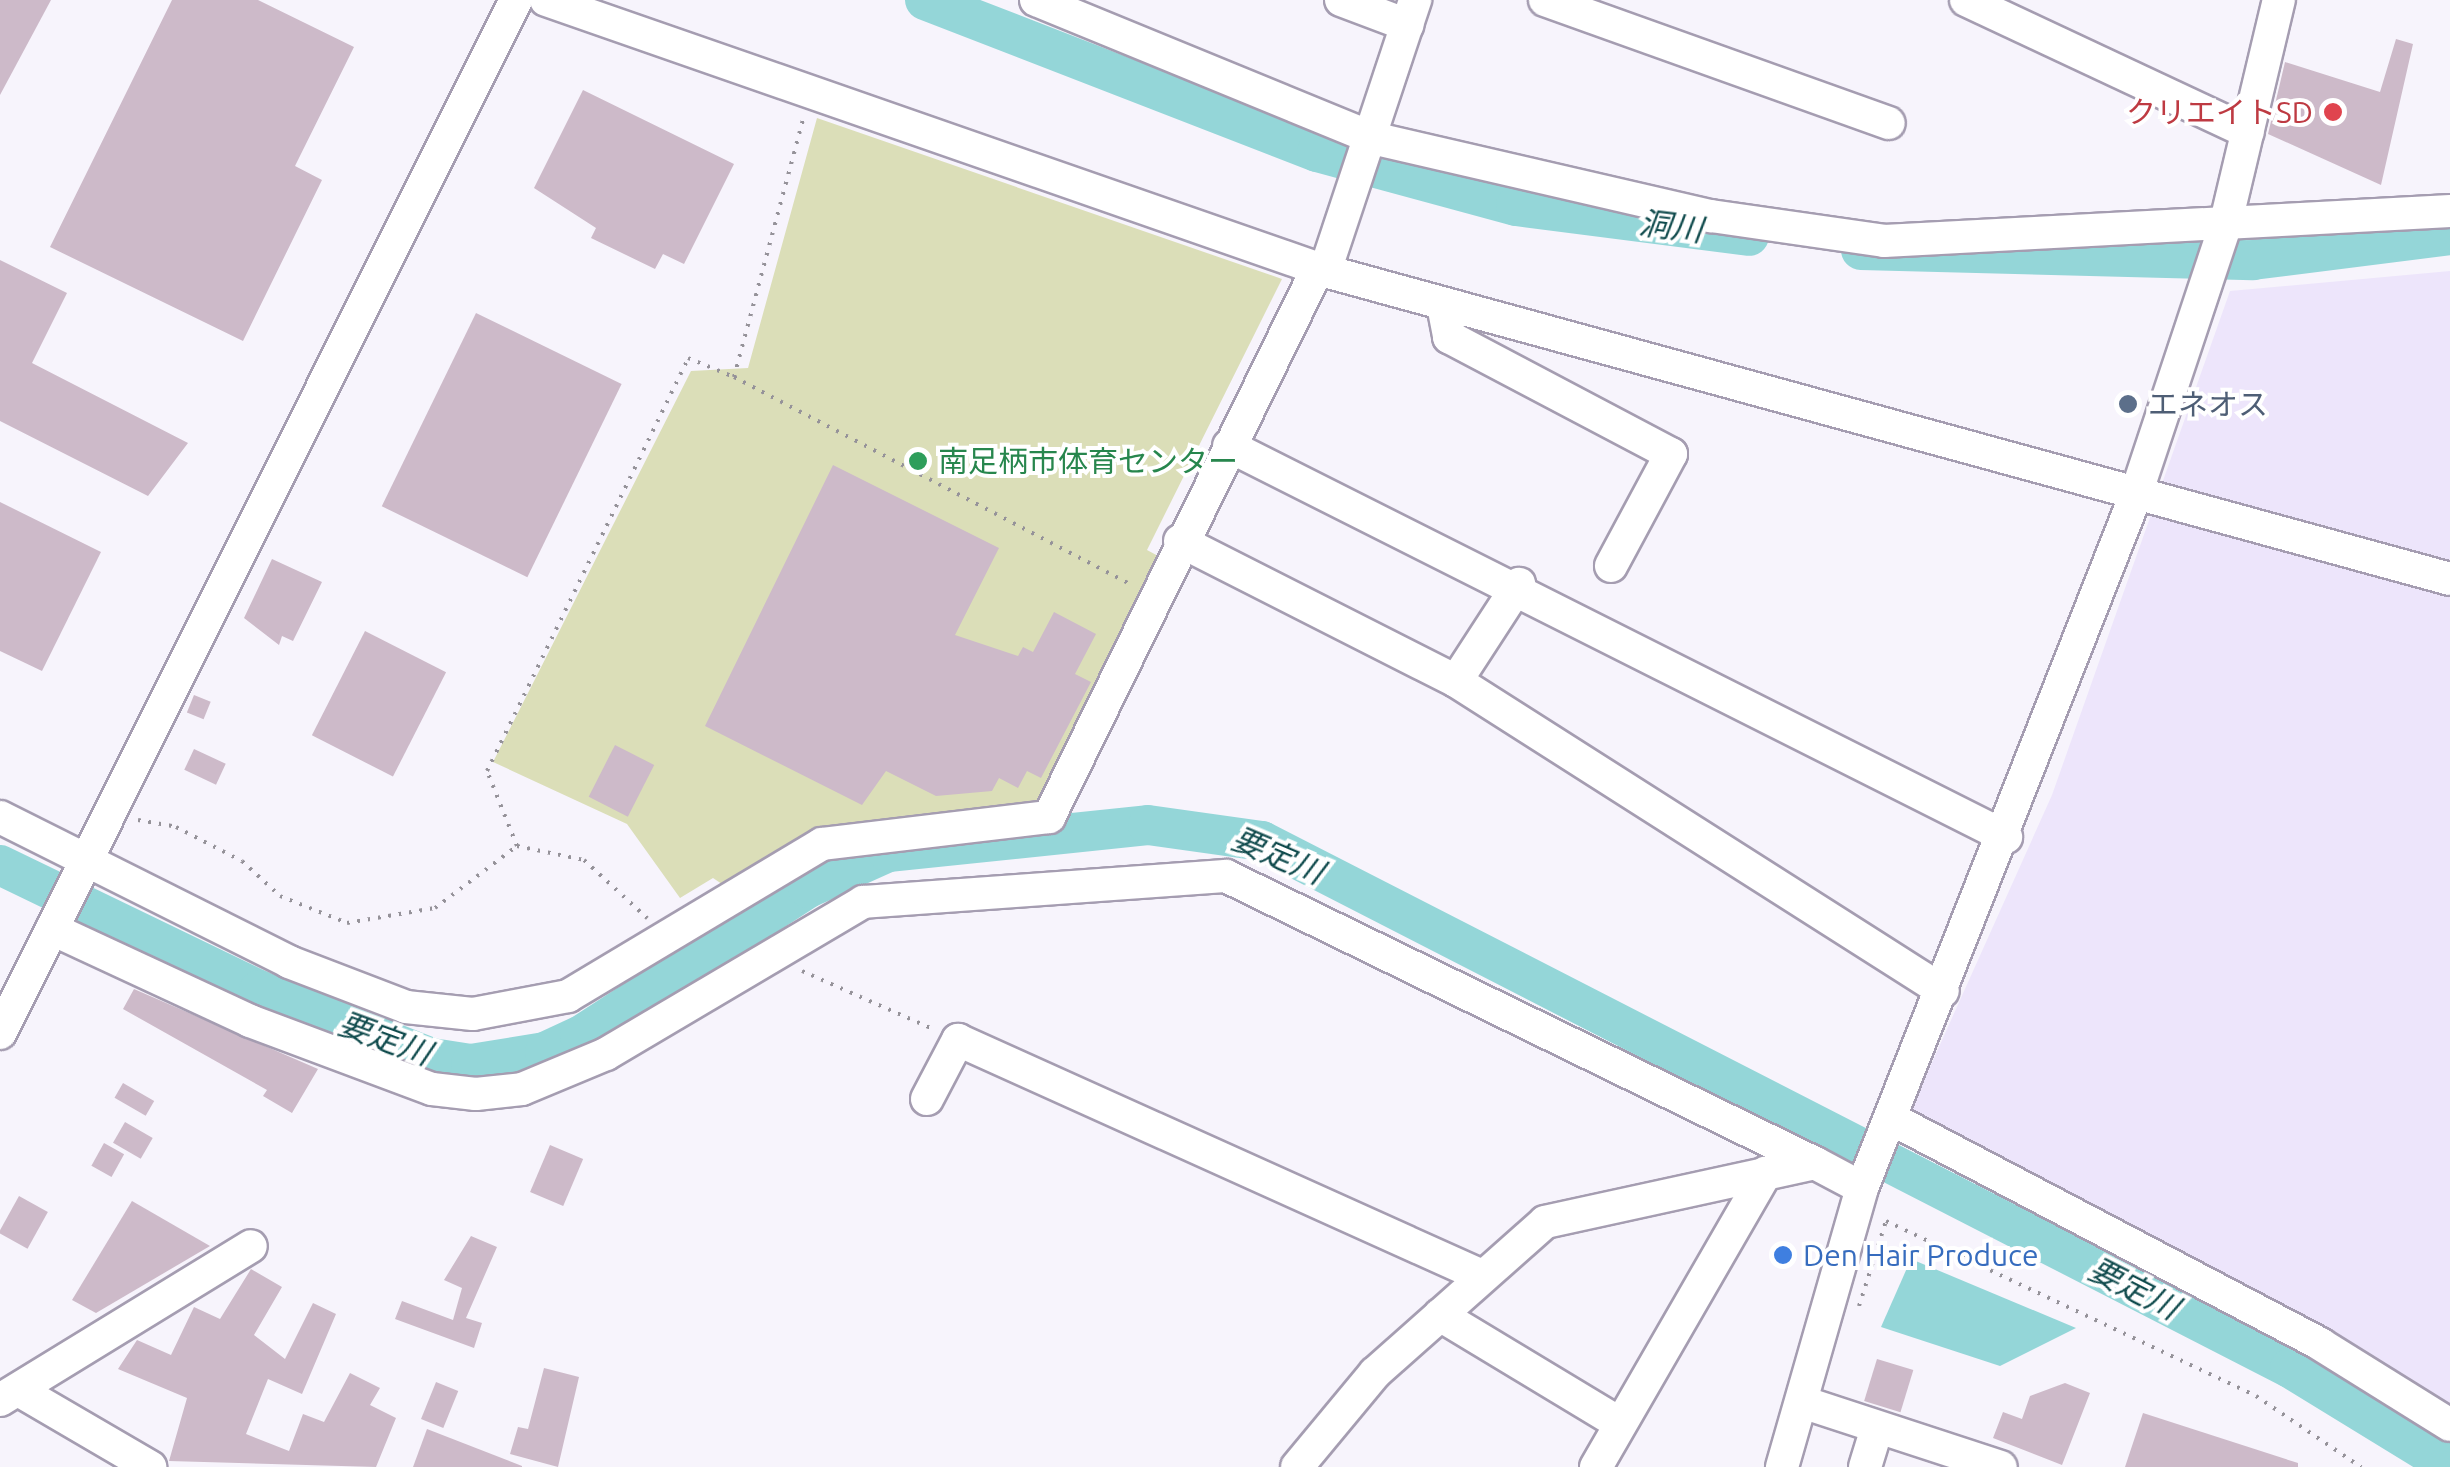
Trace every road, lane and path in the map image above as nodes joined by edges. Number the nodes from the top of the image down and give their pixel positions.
1 (516, 0) edge
2 (546, 0) edge
3 (1036, 0) edge
4 (1341, 0) edge
5 (1545, 0) edge
6 (1966, 0) edge
7 (2279, 0) edge
8 (1411, 13) edge
9 (810, 93) junction
10 (1889, 123) dead end
11 (2248, 132) junction
12 (1371, 143) junction
13 (2450, 211) edge
14 (2225, 226) junction
15 (1321, 270) junction
16 (1443, 305) junction
17 (734, 377) junction
18 (1230, 446) junction
19 (2135, 497) junction
20 (1180, 541) junction
21 (1611, 566) dead end
22 (2450, 579) edge
23 (1520, 584) junction
24 (1154, 597) junction
25 (1456, 681) junction
26 (0, 817) edge
27 (102, 829) junction
28 (2006, 837) junction
29 (518, 846) junction
30 (81, 869) junction
31 (54, 925) junction
32 (662, 936) junction
33 (766, 956) junction
34 (1943, 991) junction
35 (0, 1033) edge
36 (958, 1040) junction
37 (927, 1099) dead end
38 (1890, 1118) junction
39 (1815, 1163) junction
40 (1766, 1173) junction
41 (1862, 1188) junction
42 (1886, 1221) dead end
43 (251, 1246) dead end
44 (1482, 1276) junction
45 (1440, 1315) junction
46 (10, 1396) edge
47 (1802, 1402) junction
48 (1619, 1422) junction
49 (2450, 1424) edge
50 (1878, 1428) junction
51 (150, 1467) edge
52 (1296, 1467) edge
53 (1596, 1467) edge
54 (1782, 1467) edge
55 (1865, 1467) edge
56 (2002, 1467) edge
57 (2361, 1467) edge

1 - 27 street
2 - 9 street
3 - 12 street
4 - 8 street
5 - 10 street
6 - 11 street
7 - 11 street
8 - 12 street
9 - 15 street
9 - 17 path
11 - 14 street
12 - 14 street
12 - 15 street
13 - 14 street
14 - 19 street
15 - 16 street
15 - 18 street
16 - 19 street
16 - 21 street
17 - 24 path
17 - 29 path
18 - 20 street
18 - 23 street
19 - 22 street
19 - 28 street
20 - 24 street
20 - 25 street
23 - 25 street
23 - 28 street
24 - 32 street
25 - 34 street
26 - 30 street
27 - 29 path
27 - 30 street
28 - 34 street
29 - 32 path
30 - 31 street
30 - 32 street
31 - 33 street
31 - 35 street
33 - 36 path
33 - 39 street
34 - 38 street
36 - 37 street
36 - 44 street
38 - 41 street
38 - 49 street
39 - 40 street
39 - 41 street
40 - 44 street
40 - 48 street
41 - 47 street
42 - 57 path
43 - 46 street
44 - 45 street
45 - 48 street
45 - 52 street
46 - 51 street
47 - 50 street
47 - 54 street
48 - 53 street
50 - 55 street
50 - 56 street

